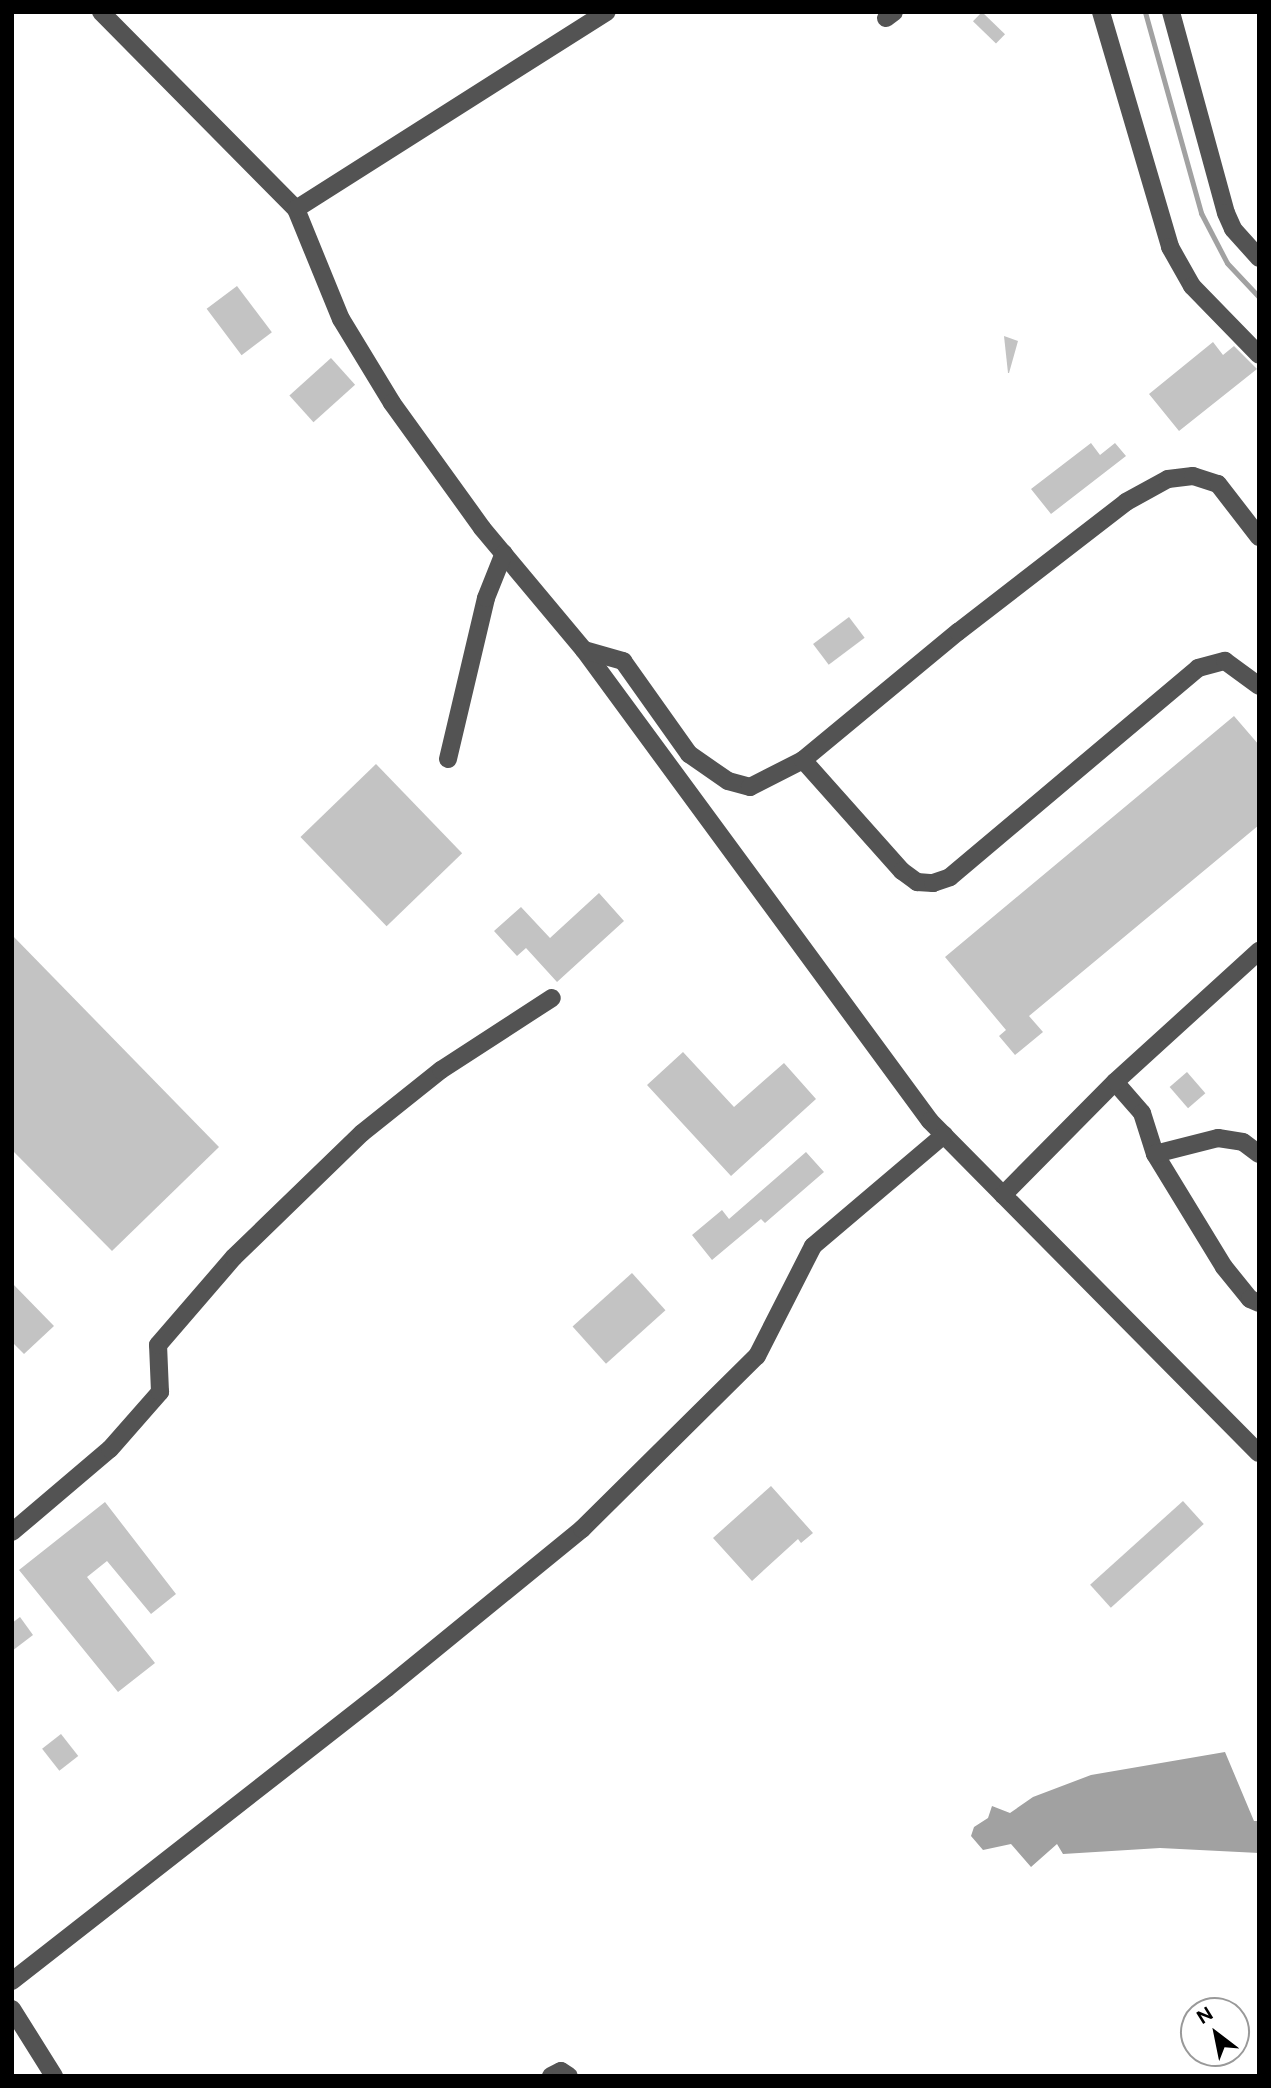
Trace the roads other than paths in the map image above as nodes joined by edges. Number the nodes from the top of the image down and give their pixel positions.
1 (101, 12) edge
2 (607, 12) edge
3 (1101, 12) edge
4 (1171, 12) edge
5 (296, 209) junction
6 (1259, 258) edge
7 (1259, 355) edge
8 (1259, 537) edge
9 (504, 553) junction
10 (584, 650) junction
11 (1259, 685) edge
12 (448, 759) dead end
13 (803, 760) junction
14 (1259, 951) edge
15 (552, 998) dead end
16 (1115, 1082) junction
17 (944, 1135) junction
18 (1155, 1154) junction
19 (1259, 1154) edge
20 (1003, 1195) junction
21 (1259, 1303) edge
22 (1259, 1453) edge
23 (12, 1532) edge
24 (12, 1982) edge
25 (12, 2009) edge
26 (18, 2031) edge
27 (54, 2076) edge
28 (551, 2076) edge
29 (569, 2076) edge

1 - 5 street
2 - 5 street
3 - 7 street
4 - 6 street
5 - 9 street
8 - 13 street
9 - 10 street
9 - 12 street
10 - 13 street
10 - 17 street
11 - 13 street
14 - 16 street
15 - 23 street
16 - 18 street
16 - 20 street
17 - 20 street
17 - 24 street
18 - 19 street
18 - 21 street
20 - 22 street
25 - 26 street
26 - 27 street
28 - 29 street

